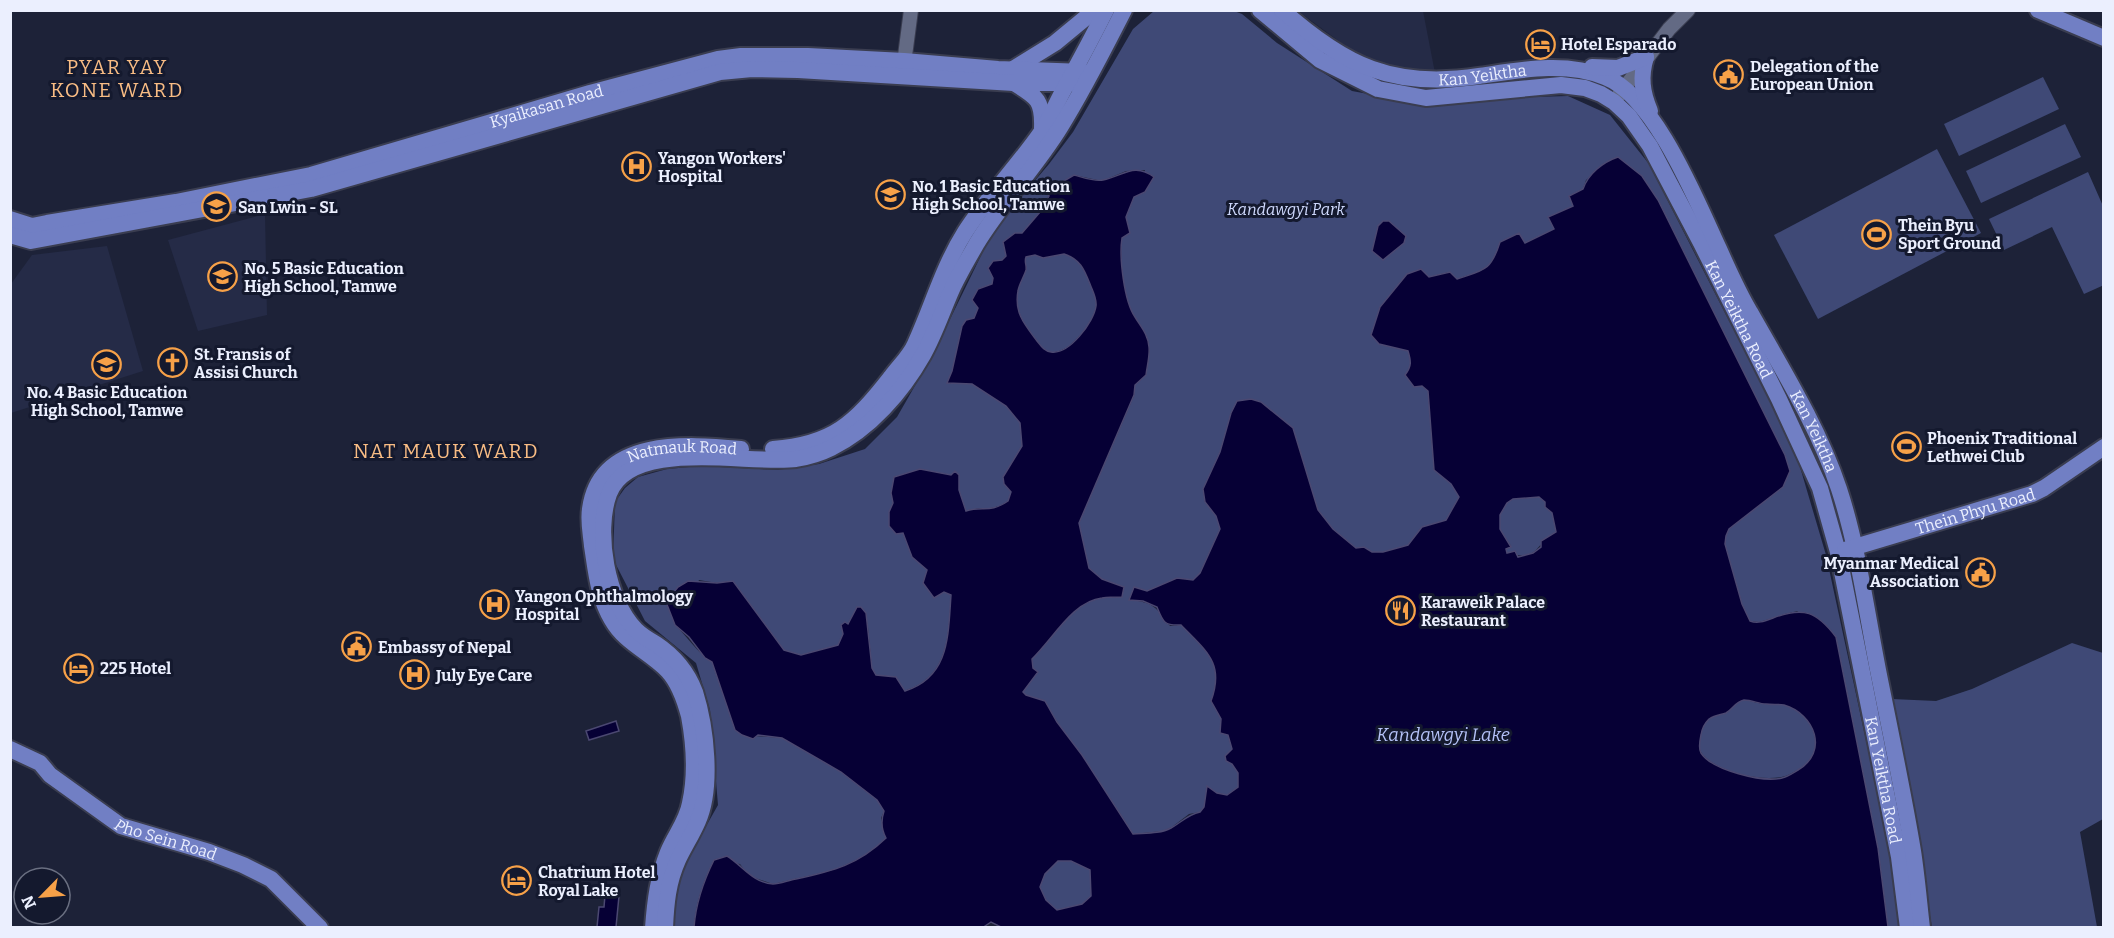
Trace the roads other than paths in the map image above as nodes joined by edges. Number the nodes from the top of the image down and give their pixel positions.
1 (911, 10) edge
2 (1095, 10) edge
3 (1106, 10) edge
4 (1125, 10) edge
5 (1260, 10) edge
6 (1688, 10) edge
7 (2038, 10) edge
8 (1282, 17) edge
9 (2103, 39) edge
10 (1646, 57) junction
11 (903, 68) junction
12 (1571, 68) junction
13 (1013, 76) junction
14 (1080, 78) junction
15 (1619, 95) junction
16 (1655, 123) junction
17 (1042, 131) junction
18 (10, 219) edge
19 (10, 235) edge
20 (2103, 447) edge
21 (1855, 548) junction
22 (1838, 552) junction
23 (10, 749) edge
24 (660, 906) junction
25 (320, 927) edge
26 (653, 927) edge
27 (665, 927) edge
28 (1908, 927) edge
29 (1922, 927) edge

1 - 11 street
2 - 13 main road
3 - 14 main road
4 - 14 main road
5 - 8 main road, Kan Yeiktha Road
6 - 10 street
7 - 9 main road
8 - 12 main road, Kan Yeiktha
8 - 15 main road, Kan Yeiktha Road
10 - 12 main road
10 - 15 street
10 - 16 main road
11 - 13 main road, Kyaikasan Road
11 - 18 main road, Kyaikasan Road
11 - 19 main road, Kyaikasan Road
12 - 15 main road, Kan Yeiktha
13 - 14 main road, Kyaikasan Road
13 - 17 main road
14 - 17 main road, Natmauk Road
14 - 24 main road, Natmauk Road
15 - 16 main road, Kan Yeiktha
15 - 22 main road, Kan Yeiktha Road
16 - 21 main road, Kan Yeiktha
17 - 24 main road, Natmauk Road
20 - 21 main road, Thein Phyu Road
21 - 22 main road, Thein Phyu Road
21 - 29 main road, Kan Yeiktha
22 - 28 main road, Kan Yeiktha Road
23 - 25 main road, Pho Sein Road
24 - 26 main road, Natmauk Road
24 - 27 main road, Natmauk Road

